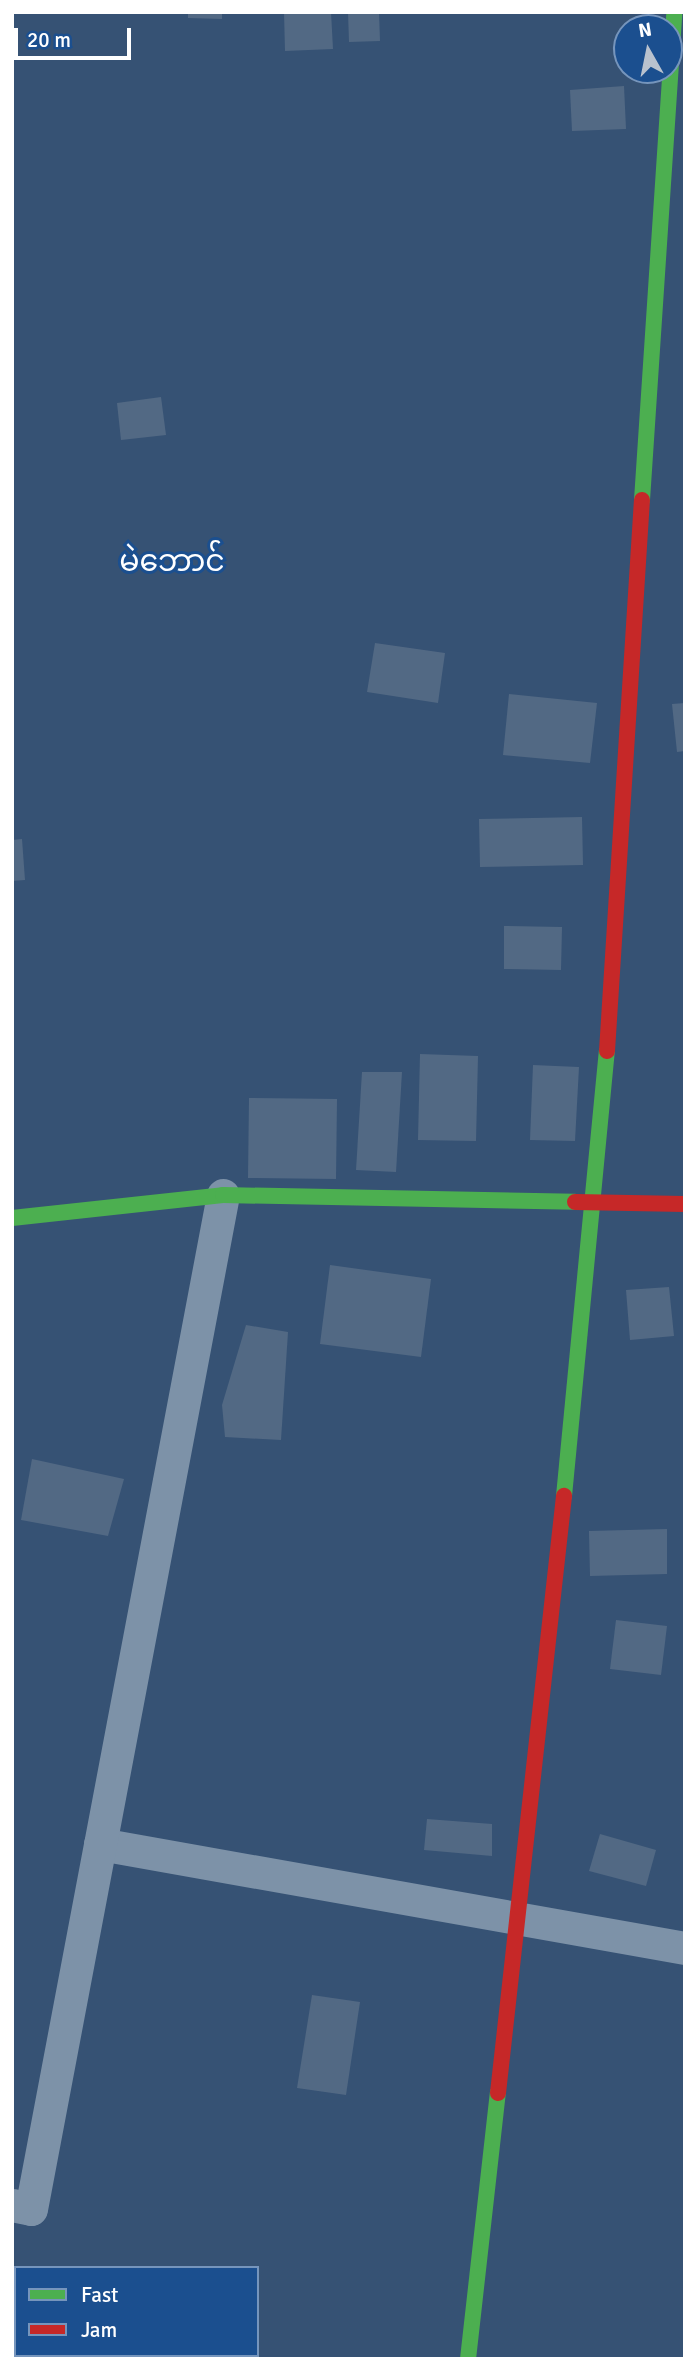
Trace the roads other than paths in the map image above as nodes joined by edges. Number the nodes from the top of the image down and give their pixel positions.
1 (674, 12) edge
2 (223, 1195) junction
3 (597, 1203) junction
4 (685, 1204) edge
5 (12, 1218) edge
6 (100, 1844) junction
7 (517, 1917) junction
8 (685, 1948) edge
9 (12, 2205) edge
10 (468, 2359) edge

1 - 3 street
2 - 3 street
2 - 5 street
2 - 6 street
3 - 4 street
3 - 7 street
6 - 7 street
6 - 9 street
7 - 8 street
7 - 10 street

